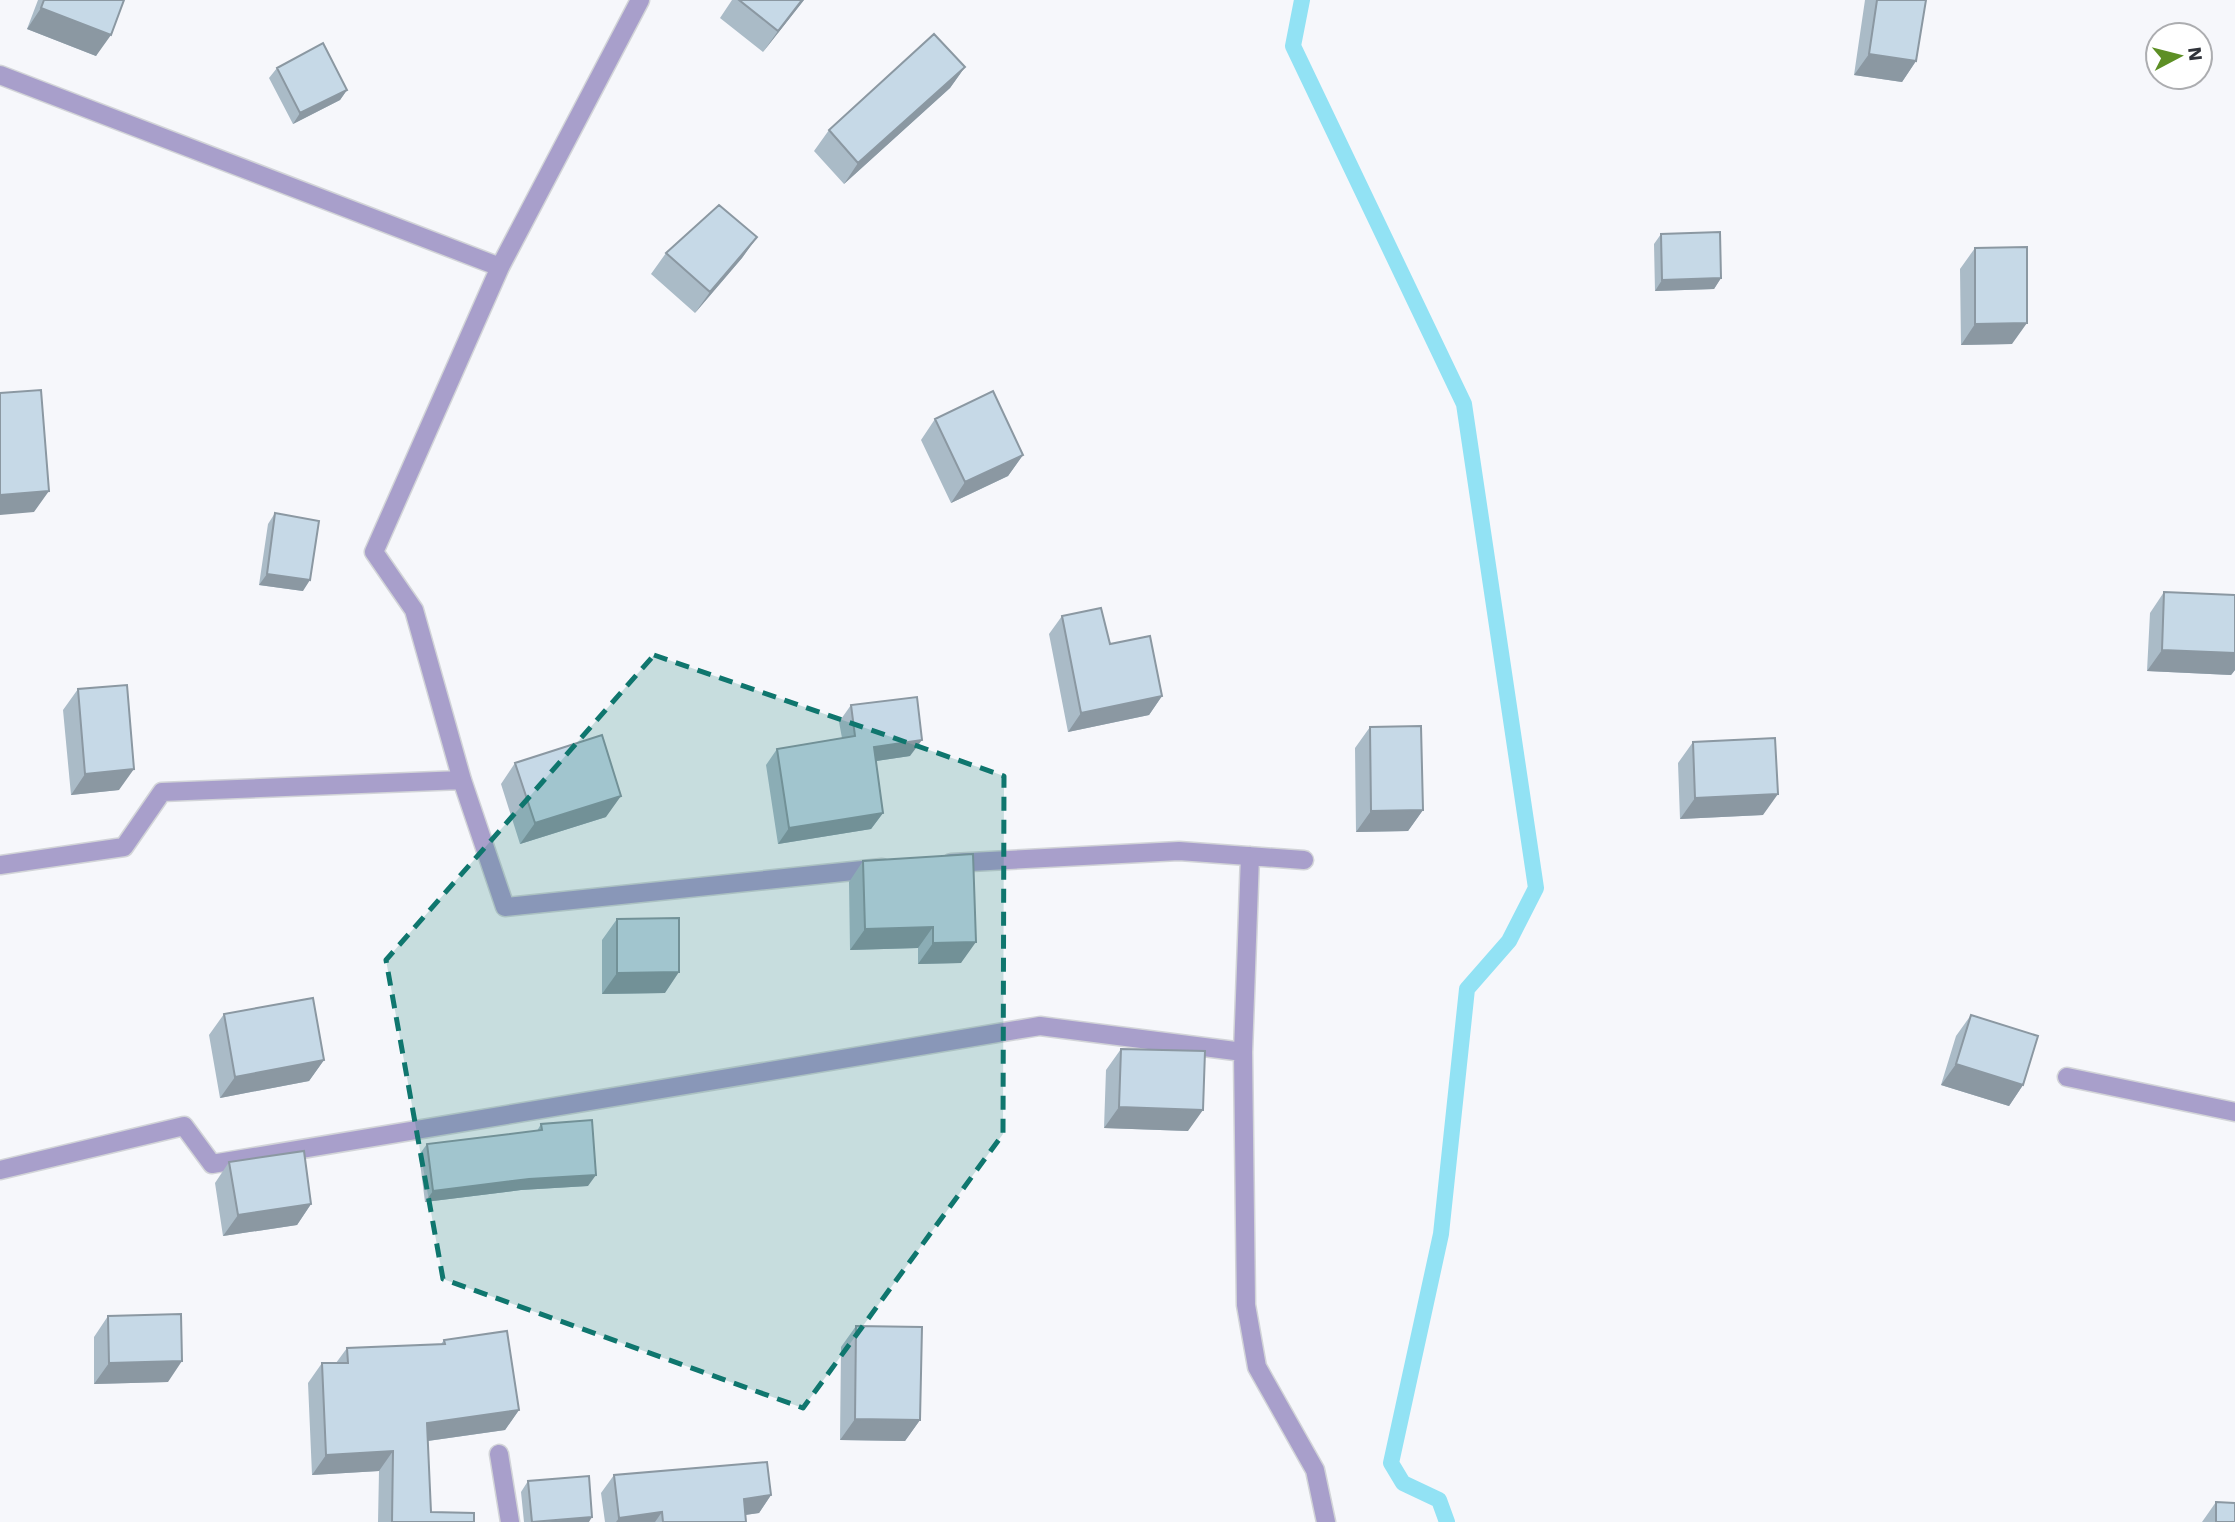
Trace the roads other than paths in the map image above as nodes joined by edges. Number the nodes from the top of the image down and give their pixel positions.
1 (640, 0) edge
2 (0, 75) edge
3 (500, 267) junction
4 (463, 780) junction
5 (1250, 856) junction
6 (1304, 860) dead end
7 (0, 865) edge
8 (931, 865) edge
9 (904, 866) edge
10 (1243, 1052) junction
11 (2067, 1077) dead end
12 (2235, 1112) edge
13 (0, 1170) edge
14 (499, 1454) dead end
15 (510, 1522) edge
16 (1326, 1522) edge

1 - 3 lane
2 - 3 lane
3 - 4 lane
4 - 7 lane
4 - 9 lane
5 - 6 lane
5 - 8 lane
5 - 10 lane
10 - 13 lane
10 - 16 lane
11 - 12 lane
14 - 15 lane

